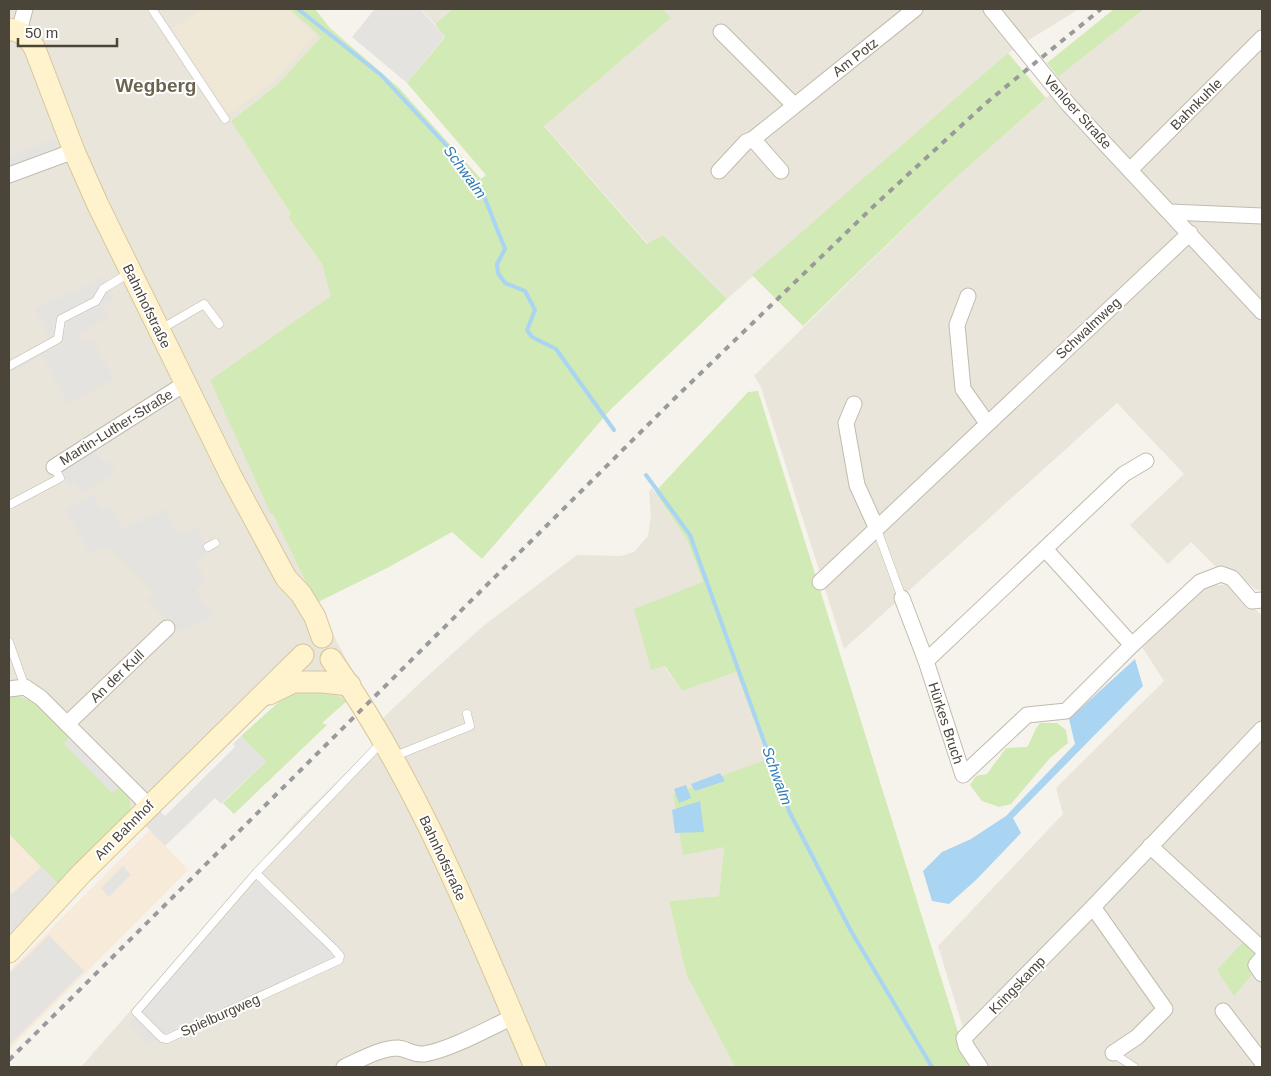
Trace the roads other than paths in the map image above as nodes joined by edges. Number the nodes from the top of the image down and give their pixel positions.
1 (24, 9) edge
2 (152, 9) edge
3 (916, 9) edge
4 (991, 9) edge
5 (14, 30) edge
6 (721, 32) dead end
7 (1262, 38) edge
8 (794, 105) junction
9 (225, 119) dead end
10 (753, 139) junction
11 (74, 151) junction
12 (1130, 170) junction
13 (719, 171) dead end
14 (781, 172) dead end
15 (9, 175) edge
16 (1170, 212) junction
17 (1262, 216) edge
18 (1190, 233) junction
19 (131, 272) junction
20 (968, 296) dead end
21 (1262, 312) edge
22 (219, 324) dead end
23 (159, 330) junction
24 (9, 366) edge
25 (186, 383) junction
26 (854, 404) dead end
27 (987, 423) junction
28 (1146, 461) dead end
29 (54, 467) joint
30 (10, 504) dead end
31 (876, 528) junction
32 (1044, 548) junction
33 (820, 582) dead end
34 (902, 598) joint
35 (1262, 600) edge
36 (167, 628) dead end
37 (9, 642) edge
38 (1132, 645) junction
39 (311, 649) junction
40 (926, 661) junction
41 (350, 685) junction
42 (25, 687) junction
43 (9, 689) edge
44 (244, 712) junction
45 (468, 714) dead end
46 (67, 724) junction
47 (1262, 729) edge
48 (388, 748) junction
49 (149, 806) junction
50 (1150, 846) junction
51 (256, 873) junction
52 (1093, 907) junction
53 (1262, 949) edge
54 (9, 952) edge
55 (1262, 958) edge
56 (1262, 974) edge
57 (1224, 1011) dead end
58 (513, 1017) junction
59 (1114, 1054) joint
60 (1262, 1062) edge
61 (344, 1067) edge
62 (535, 1067) edge
63 (980, 1067) edge
64 (1134, 1067) edge

1 - 5 street
2 - 9 lane
3 - 8 street, Am Potz
4 - 12 street, Venloer Straße
5 - 11 street, Bahnhofstraße
6 - 8 street
7 - 12 street, Bahnkuhle
8 - 10 street, Am Potz
10 - 13 street, Am Potz
10 - 14 street
11 - 15 street
11 - 19 street, Bahnhofstraße
12 - 16 street, Venloer Straße
16 - 17 street
16 - 18 street, Venloer Straße
18 - 21 street, Venloer Straße
18 - 27 street, Schwalmweg
19 - 23 street, Bahnhofstraße
19 - 24 lane
20 - 27 street
22 - 23 lane
23 - 25 street, Bahnhofstraße
25 - 29 street, Martin-Luther-Straße
25 - 39 street, Bahnhofstraße
26 - 31 street
27 - 31 street, Schwalmweg
28 - 32 street
29 - 30 lane, Martin-Luther-Straße
31 - 33 street, Schwalmweg
31 - 34 lane
32 - 38 street
32 - 40 street
34 - 40 street, Hürkes Bruch
35 - 38 street, Hürkes Bruch
36 - 46 street, An der Kull
37 - 42 lane
38 - 40 street, Hürkes Bruch
39 - 41 street, Bahnhofstraße
39 - 44 street, Am Bahnhof
41 - 44 street, Am Bahnhof
41 - 48 street, Bahnhofstraße
42 - 43 street
42 - 46 street
44 - 49 street, Am Bahnhof
45 - 48 lane
46 - 49 street
47 - 50 street, Kringskamp
48 - 51 lane, Spielburgweg
48 - 58 street, Bahnhofstraße
49 - 54 street, Am Bahnhof
50 - 52 street, Kringskamp
50 - 53 street
51 - 51 lane, Spielburgweg
52 - 59 street
52 - 63 street, Kringskamp
55 - 56 street
57 - 60 street
58 - 61 street
58 - 62 street, Bahnhofstraße
59 - 64 lane

